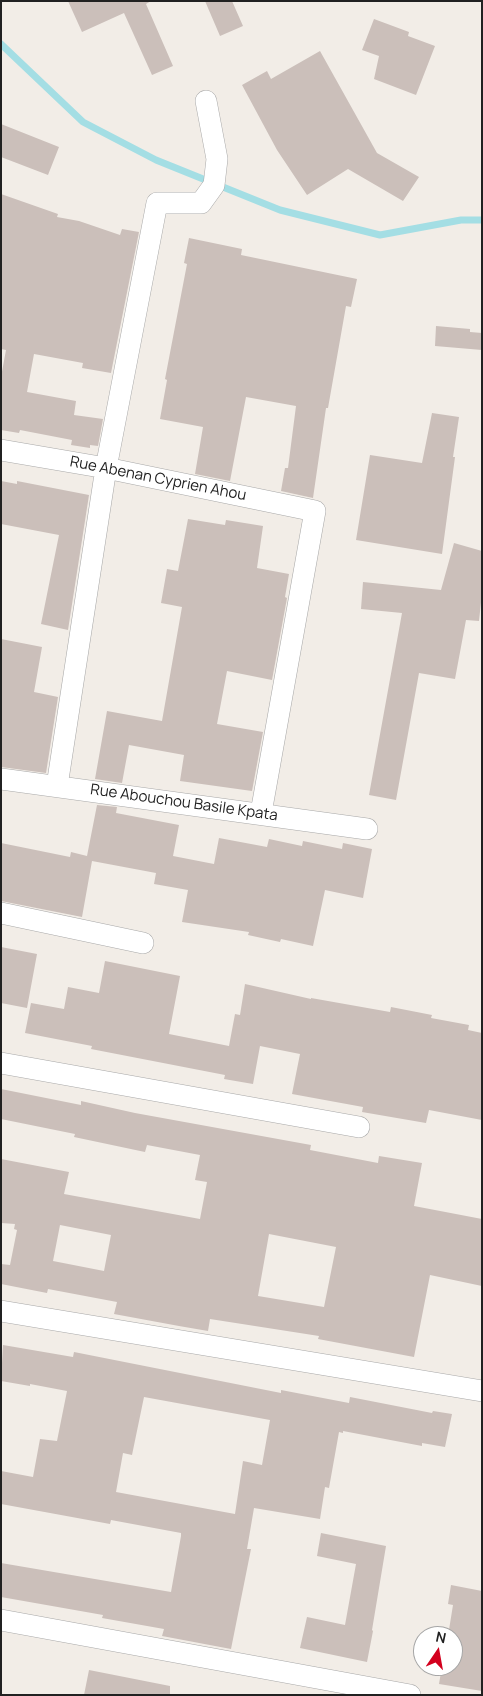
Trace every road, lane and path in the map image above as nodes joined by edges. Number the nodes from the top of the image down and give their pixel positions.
1 (206, 101) dead end
2 (1, 450) edge
3 (106, 468) junction
4 (1, 779) edge
5 (57, 786) junction
6 (260, 813) junction
7 (366, 829) dead end
8 (1, 913) edge
9 (143, 943) dead end
10 (1, 1063) edge
11 (359, 1127) dead end
12 (1, 1311) edge
13 (482, 1391) edge
14 (1, 1620) edge
15 (410, 1695) edge

1 - 3 street
2 - 3 street, Rue Abenan Cyprien Ahou
3 - 5 street
3 - 6 street, Rue Abenan Cyprien Ahou
4 - 5 street, Rue Abouchou Basile Kpata
5 - 6 street, Rue Abouchou Basile Kpata
6 - 7 street, Rue Abouchou Basile Kpata
8 - 9 street
10 - 11 street
12 - 13 street
14 - 15 street

